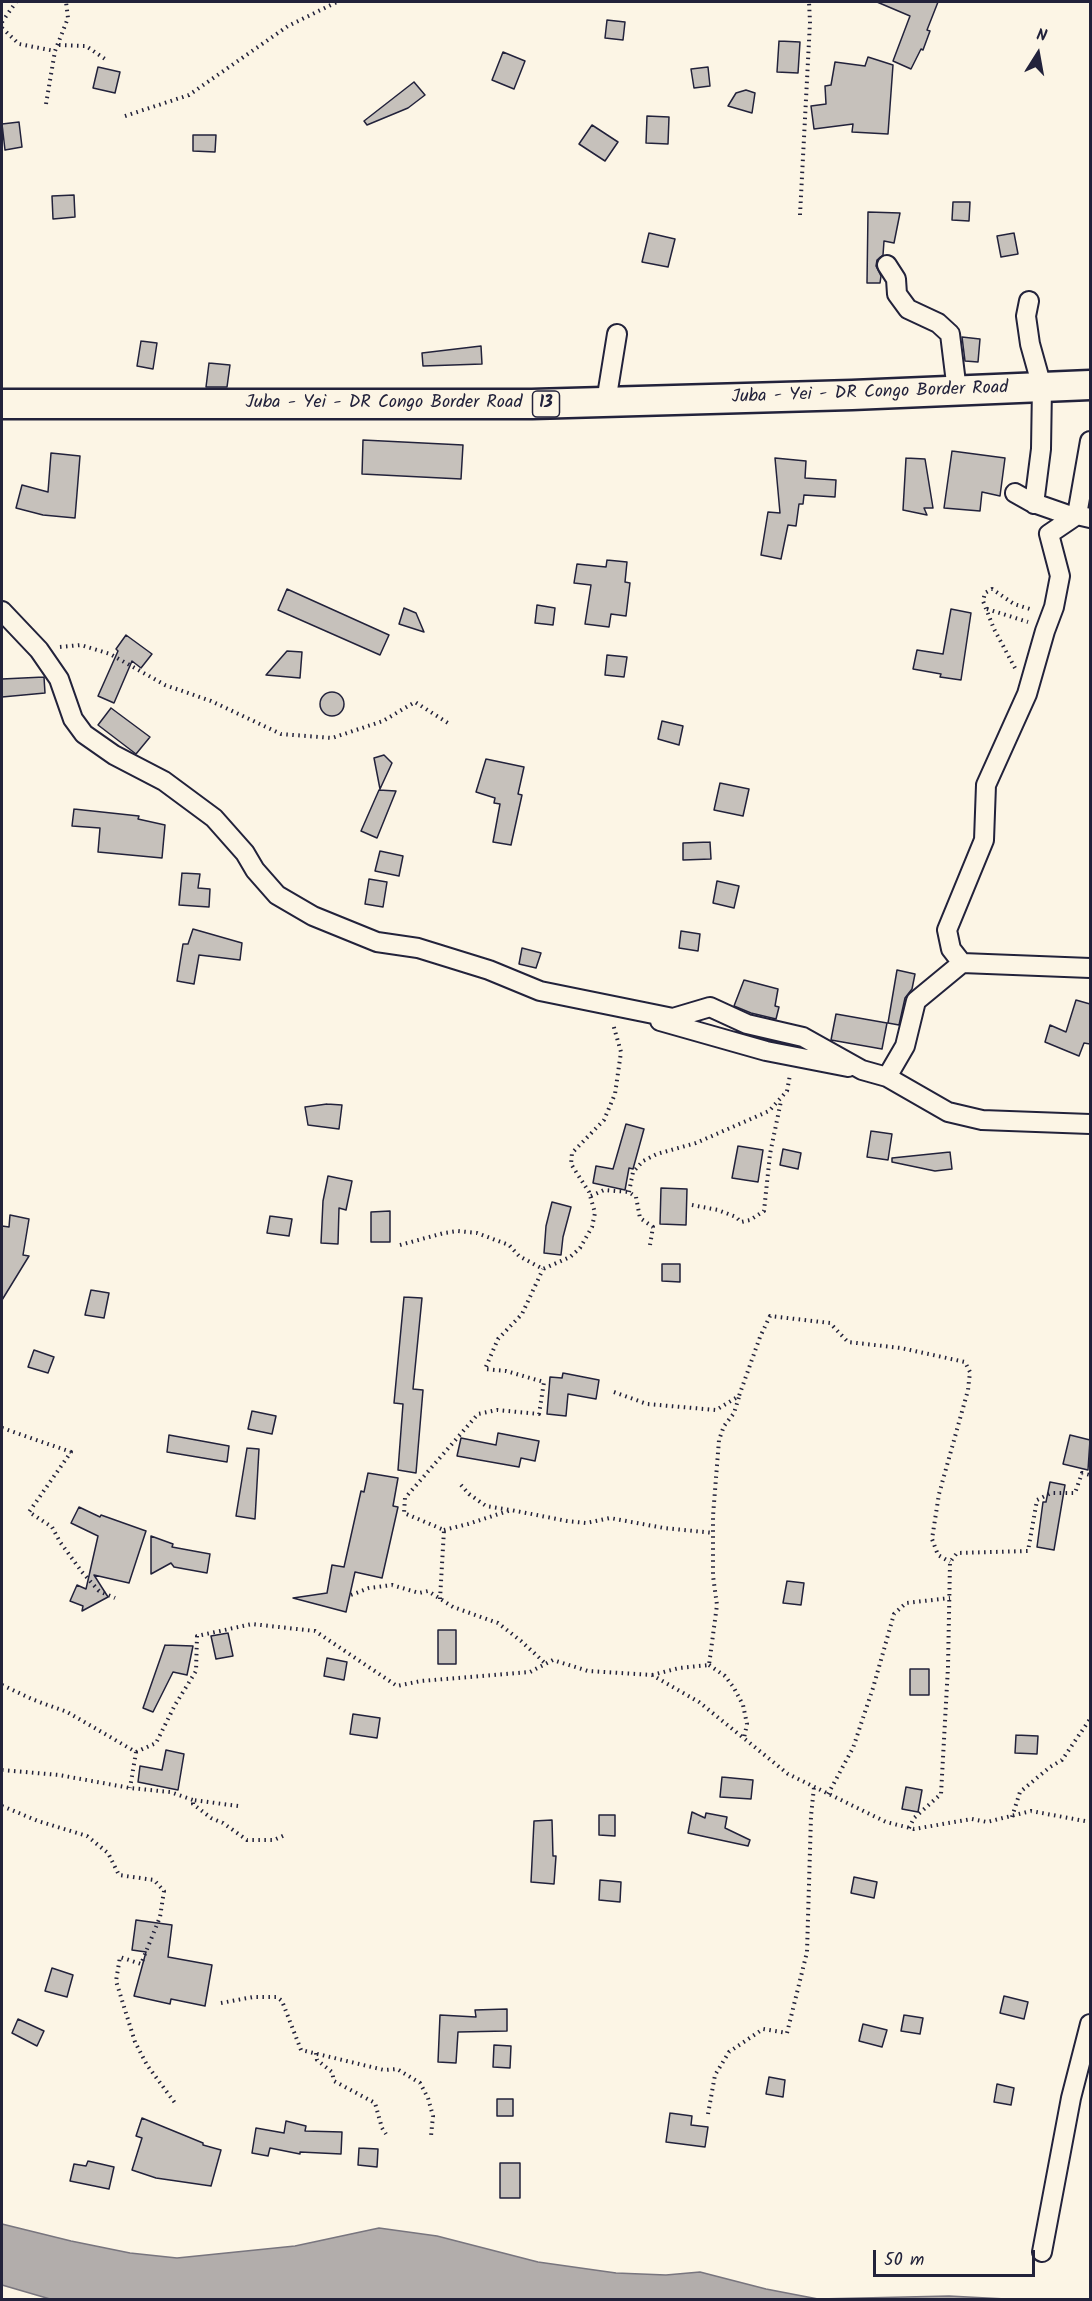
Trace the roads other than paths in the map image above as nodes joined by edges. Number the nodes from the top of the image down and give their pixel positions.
1 (887, 265) dead end
2 (1029, 301) dead end
3 (617, 334) dead end
4 (1090, 385) edge
5 (1042, 387) junction
6 (957, 391) junction
7 (606, 402) junction
8 (2, 404) edge
9 (1090, 441) edge
10 (1015, 493) dead end
11 (1035, 504) junction
12 (1081, 516) edge
13 (2, 611) edge
14 (962, 963) junction
15 (1090, 968) edge
16 (606, 1004) junction
17 (862, 1070) junction
18 (886, 1077) junction
19 (1090, 1124) edge
20 (1090, 2024) edge
21 (1042, 2252) dead end

1 - 6 street
2 - 5 street
3 - 7 street
4 - 5 main road, Juba - Yei - DR Congo Border Road / 13
5 - 6 main road, Juba - Yei - DR Congo Border Road / 13
5 - 11 street
6 - 7 main road, Juba - Yei - DR Congo Border Road / 13
7 - 8 main road, Juba - Yei - DR Congo Border Road / 13
9 - 12 street
10 - 11 street
11 - 12 street
12 - 14 street
13 - 16 street
14 - 15 street
14 - 18 street
16 - 17 street
16 - 17 street
17 - 18 street
18 - 19 street
20 - 21 street

